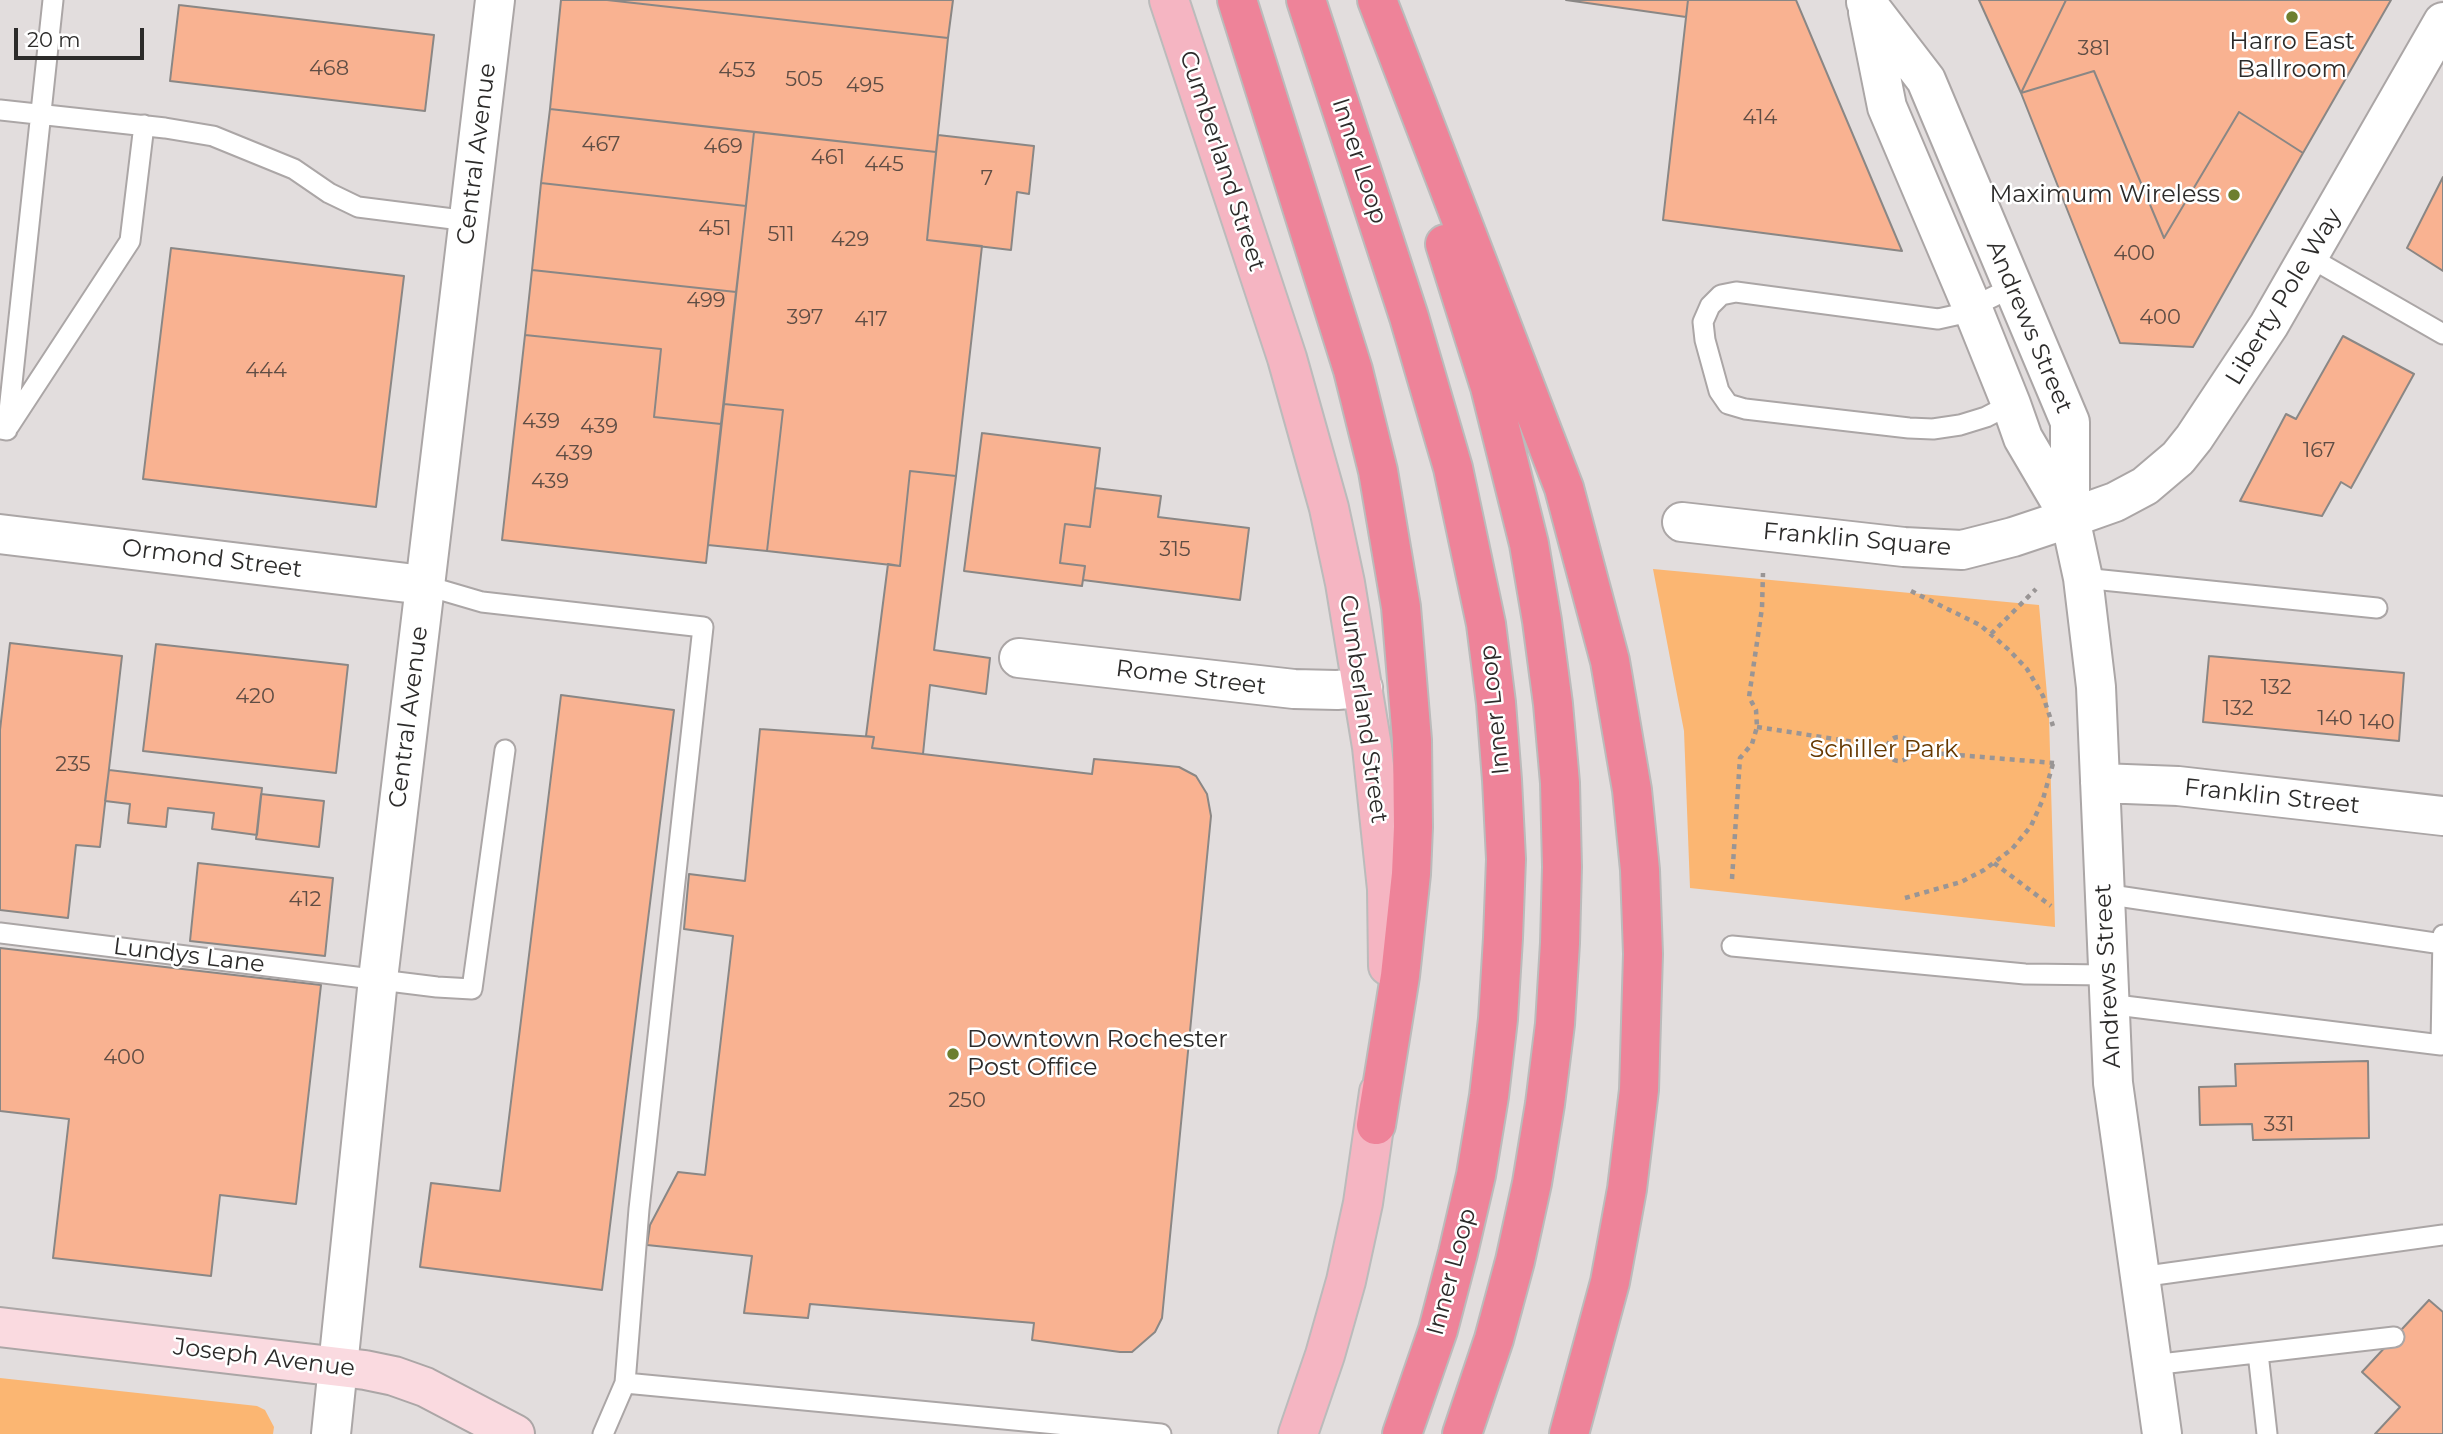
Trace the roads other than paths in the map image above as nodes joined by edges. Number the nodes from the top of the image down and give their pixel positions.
1 (53, 0) edge
2 (495, 0) edge
3 (1169, 0) edge
4 (1237, 0) edge
5 (1306, 0) edge
6 (1367, 0) edge
7 (1377, 0) edge
8 (1866, 1) edge
9 (2443, 22) edge
10 (0, 110) edge
11 (41, 114) junction
12 (144, 125) junction
13 (469, 221) junction
14 (2309, 257) junction
15 (2013, 287) junction
16 (1972, 307) junction
17 (2443, 334) edge
18 (2011, 404) junction
19 (3, 430) edge
20 (2070, 517) junction
21 (1682, 522) dead end
22 (0, 534) edge
23 (2083, 578) junction
24 (425, 585) junction
25 (2377, 608) dead end
26 (1019, 658) dead end
27 (1363, 688) junction
28 (505, 750) dead end
29 (2100, 783) junction
30 (2443, 816) edge
31 (2104, 894) junction
32 (0, 933) edge
33 (2442, 940) edge
34 (1732, 946) dead end
35 (378, 979) junction
36 (2108, 989) junction
37 (1376, 1125) junction
38 (2443, 1235) edge
39 (2140, 1277) junction
40 (0, 1327) edge
41 (2394, 1337) dead end
42 (2258, 1353) junction
43 (2152, 1365) junction
44 (339, 1366) junction
45 (625, 1383) junction
46 (331, 1434) edge
47 (515, 1434) edge
48 (603, 1434) edge
49 (1161, 1434) edge
50 (1298, 1434) edge
51 (1402, 1434) edge
52 (1462, 1434) edge
53 (1569, 1434) edge
54 (2162, 1434) edge
55 (2267, 1434) edge

1 - 11 lane
2 - 13 street, Central Avenue
3 - 27 main road, Cumberland Street
4 - 37 highway
5 - 51 highway, Inner Loop
6 - 52 highway
7 - 53 highway
8 - 15 street, Andrews Street
8 - 16 street, Andrews Street
9 - 14 street, Liberty Pole Way
10 - 11 lane
11 - 12 lane
11 - 19 lane
12 - 13 lane
12 - 19 lane
13 - 24 street, Central Avenue
14 - 17 lane
14 - 20 street, Liberty Pole Way
15 - 16 lane
15 - 20 street, Andrews Street
16 - 18 street, Andrews Street
16 - 18 lane
18 - 20 street, Andrews Street
20 - 21 street, Franklin Square
20 - 23 street, Andrews Street
22 - 24 street, Ormond Street
23 - 25 lane
23 - 29 street, Andrews Street
24 - 35 street, Central Avenue
24 - 45 lane
26 - 27 street, Rome Street
27 - 37 main road, Cumberland Street
28 - 35 lane, Lundys Lane
29 - 30 street, Franklin Street
29 - 31 street, Andrews Street
31 - 33 lane
31 - 36 street, Andrews Street
32 - 35 lane, Lundys Lane
33 - 36 lane
34 - 36 lane
35 - 44 street, Central Avenue
36 - 39 street, Andrews Street
37 - 50 main road, Cumberland Street
38 - 39 lane
39 - 43 street, Andrews Street
40 - 44 main road, Joseph Avenue
41 - 42 lane
42 - 43 lane
42 - 55 lane
43 - 54 street, Andrews Street
44 - 46 street, Central Avenue
44 - 47 main road, Joseph Avenue
45 - 48 lane
45 - 49 lane

